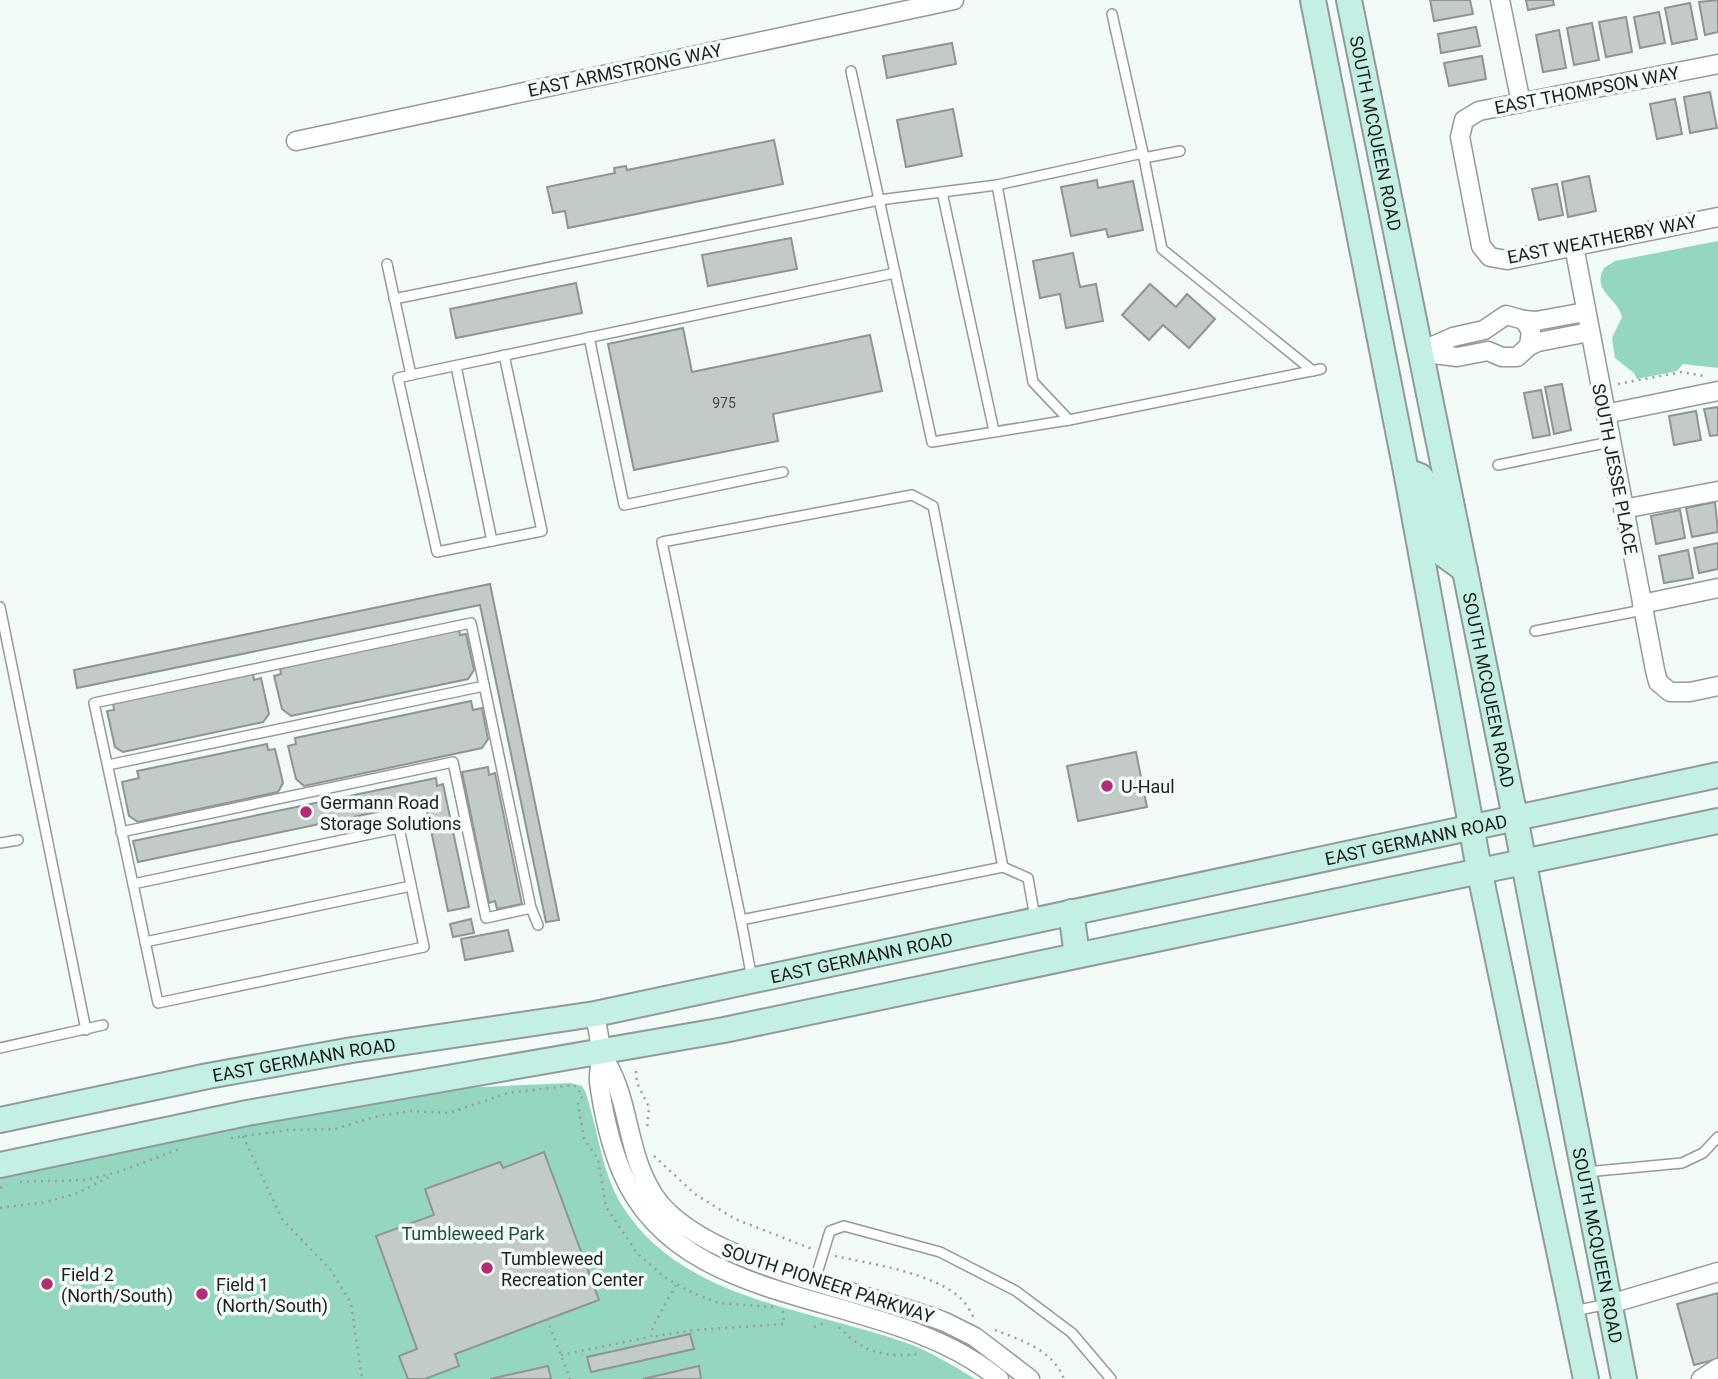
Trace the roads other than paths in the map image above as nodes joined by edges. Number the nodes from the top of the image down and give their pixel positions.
1 (954, 0) edge
2 (1313, 0) edge
3 (1349, 0) edge
4 (1500, 0) edge
5 (1112, 14) dead end
6 (1718, 64) edge
7 (850, 71) dead end
8 (1521, 103) junction
9 (296, 141) dead end
10 (1180, 151) dead end
11 (1143, 156) junction
12 (997, 185) junction
13 (942, 192) junction
14 (879, 200) junction
15 (1718, 217) edge
16 (1574, 246) junction
17 (1486, 254) joint
18 (387, 264) dead end
19 (895, 273) junction
20 (394, 299) junction
21 (1585, 312) junction
22 (1524, 320) junction
23 (1589, 332) junction
24 (589, 337) junction
25 (1530, 346) junction
26 (1419, 352) junction
27 (504, 355) junction
28 (1384, 358) junction
29 (456, 366) junction
30 (411, 375) junction
31 (1718, 391) edge
32 (1605, 414) junction
33 (1069, 420) junction
34 (994, 431) junction
35 (1610, 442) junction
36 (1498, 465) dead end
37 (1406, 471) junction
38 (783, 472) dead end
39 (1718, 491) edge
40 (1623, 509) junction
41 (492, 541) junction
42 (1465, 570) junction
43 (1718, 588) edge
44 (0, 607) edge
45 (1642, 607) junction
46 (1535, 631) dead end
47 (484, 686) junction
48 (1718, 686) edge
49 (108, 765) junction
50 (1718, 775) edge
51 (1516, 817) junction
52 (1718, 821) edge
53 (1471, 827) junction
54 (121, 832) junction
55 (18, 840) dead end
56 (0, 844) edge
57 (1523, 861) junction
58 (1003, 867) junction
59 (1479, 869) junction
60 (133, 884) junction
61 (411, 886) junction
62 (531, 908) junction
63 (1071, 912) junction
64 (741, 920) junction
65 (1035, 920) junction
66 (538, 925) dead end
67 (145, 942) junction
68 (1077, 955) junction
69 (752, 981) junction
70 (595, 1014) junction
71 (103, 1025) dead end
72 (86, 1030) junction
73 (0, 1048) edge
74 (601, 1054) junction
75 (0, 1120) edge
76 (1718, 1137) edge
77 (0, 1165) edge
78 (1584, 1172) junction
79 (1718, 1272) edge
80 (815, 1280) junction
81 (810, 1298) junction
82 (1610, 1304) junction
83 (1572, 1311) junction
84 (1718, 1368) edge
85 (999, 1379) edge
86 (1030, 1379) edge
87 (1111, 1379) edge
88 (1586, 1379) edge
89 (1625, 1379) edge
90 (1701, 1379) edge

1 - 9 street, EAST ARMSTRONG WAY
2 - 28 main road, SOUTH MCQUEEN ROAD
3 - 26 main road, SOUTH MCQUEEN ROAD
4 - 8 street
5 - 11 lane
6 - 8 street, EAST THOMPSON WAY
7 - 14 lane
8 - 17 street, EAST THOMPSON WAY
10 - 11 lane
11 - 12 lane
11 - 33 lane
12 - 13 lane
12 - 33 lane
13 - 14 lane
13 - 34 lane
14 - 19 lane
14 - 20 lane
15 - 16 street, EAST WEATHERBY WAY
16 - 17 street, EAST WEATHERBY WAY
16 - 21 street, SOUTH JESSE PLACE
18 - 20 lane
19 - 24 lane
19 - 34 lane
20 - 30 lane
21 - 22 street
21 - 23 street, SOUTH JESSE PLACE
22 - 25 street
22 - 26 street
23 - 25 street
23 - 32 street, SOUTH JESSE PLACE
24 - 27 lane
24 - 38 lane
25 - 26 street
26 - 28 main road
26 - 42 main road, SOUTH MCQUEEN ROAD
27 - 29 lane
27 - 41 lane
28 - 37 main road, SOUTH MCQUEEN ROAD
29 - 30 lane
29 - 41 lane
30 - 41 lane
31 - 32 street
32 - 35 street, SOUTH JESSE PLACE
33 - 34 lane
35 - 36 lane
35 - 40 street, SOUTH JESSE PLACE
37 - 42 main road
37 - 53 main road, SOUTH MCQUEEN ROAD
39 - 40 street
40 - 45 street, SOUTH JESSE PLACE
42 - 51 main road, SOUTH MCQUEEN ROAD
43 - 45 street
44 - 72 lane
45 - 46 lane
45 - 48 street, SOUTH JESSE PLACE
47 - 49 lane
47 - 49 lane
47 - 62 lane
49 - 54 lane
50 - 51 main road, EAST GERMANN ROAD
51 - 53 main road, EAST GERMANN ROAD
51 - 57 main road, SOUTH MCQUEEN ROAD
52 - 57 main road
53 - 59 main road, SOUTH MCQUEEN ROAD
53 - 63 main road, EAST GERMANN ROAD
54 - 60 lane
54 - 62 lane
55 - 56 lane
57 - 59 main road
57 - 78 main road, SOUTH MCQUEEN ROAD
58 - 64 lane
58 - 64 lane
58 - 65 lane
59 - 68 main road
59 - 83 main road, SOUTH MCQUEEN ROAD
60 - 61 lane
60 - 67 lane
61 - 67 lane
61 - 67 lane
62 - 66 lane
63 - 65 main road, EAST GERMANN ROAD
63 - 68 main road
64 - 69 lane
65 - 69 main road, EAST GERMANN ROAD
68 - 74 main road
69 - 70 main road, EAST GERMANN ROAD
70 - 74 street, SOUTH PIONEER PARKWAY
70 - 75 main road, EAST GERMANN ROAD
71 - 72 lane
72 - 73 lane
74 - 77 main road
74 - 80 street, SOUTH PIONEER PARKWAY
74 - 81 street, SOUTH PIONEER PARKWAY
76 - 78 lane
78 - 82 main road, SOUTH MCQUEEN ROAD
79 - 82 street
80 - 81 street
80 - 86 street, SOUTH PIONEER PARKWAY
80 - 87 lane
81 - 85 street, SOUTH PIONEER PARKWAY
82 - 83 lane
82 - 89 main road, SOUTH MCQUEEN ROAD
83 - 88 main road, SOUTH MCQUEEN ROAD
84 - 90 street

